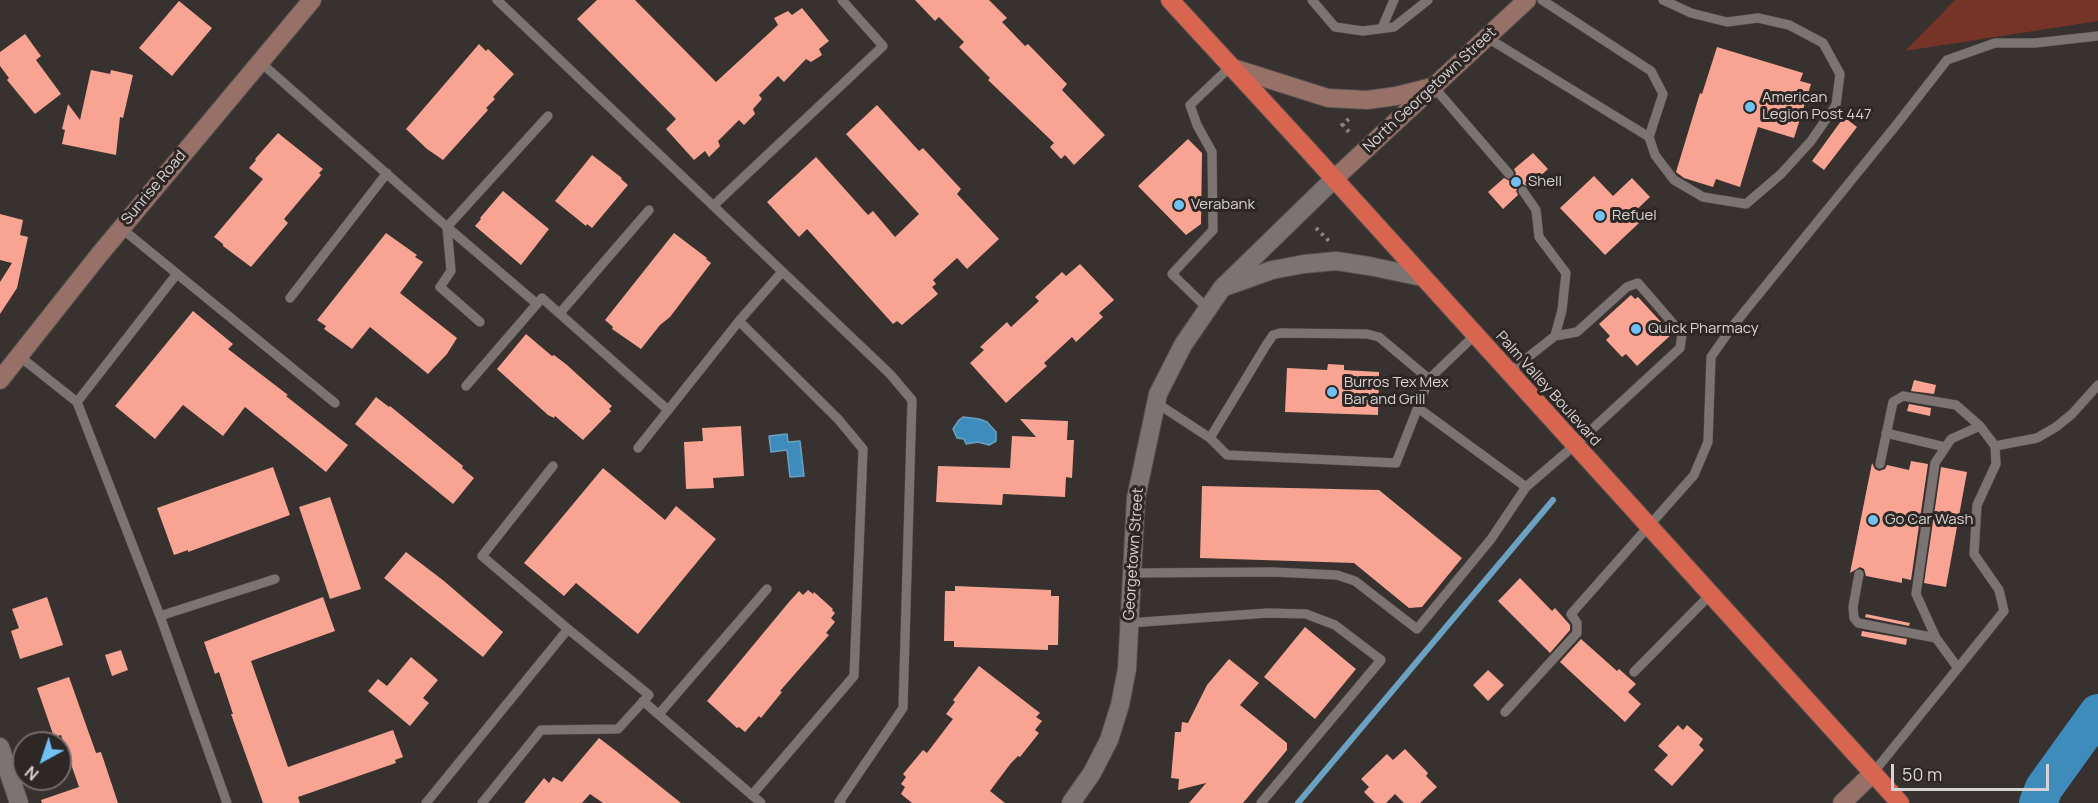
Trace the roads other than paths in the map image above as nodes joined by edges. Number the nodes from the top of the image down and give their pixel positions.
1 (312, 0) edge
2 (497, 0) edge
3 (842, 0) edge
4 (1170, 0) edge
5 (1312, 0) edge
6 (1394, 0) edge
7 (1428, 0) edge
8 (1527, 0) edge
9 (1542, 0) edge
10 (1663, 0) edge
11 (1382, 28) junction
12 (2094, 36) edge
13 (1486, 37) junction
14 (260, 61) junction
15 (1230, 67) junction
16 (1433, 86) junction
17 (548, 116) dead end
18 (1649, 137) junction
19 (387, 174) junction
20 (1509, 174) dead end
21 (1334, 178) junction
22 (1523, 191) dead end
23 (713, 206) junction
24 (649, 210) dead end
25 (447, 226) junction
26 (121, 228) junction
27 (782, 272) junction
28 (176, 275) junction
29 (1422, 277) junction
30 (1222, 288) junction
31 (290, 298) dead end
32 (537, 304) junction
33 (1207, 308) junction
34 (560, 313) junction
35 (739, 321) junction
36 (480, 322) dead end
37 (1475, 335) junction
38 (1555, 336) junction
39 (19, 356) junction
40 (1509, 372) junction
41 (1429, 379) junction
42 (0, 380) edge
43 (2098, 385) edge
44 (466, 386) dead end
45 (77, 402) junction
46 (1155, 402) junction
47 (335, 403) dead end
48 (1418, 408) junction
49 (668, 410) junction
50 (1980, 426) junction
51 (1886, 434) junction
52 (1210, 438) junction
53 (1575, 445) junction
54 (1995, 446) junction
55 (1945, 447) junction
56 (638, 448) dead end
57 (1880, 464) dead end
58 (553, 466) dead end
59 (1526, 487) junction
60 (1647, 526) junction
61 (1132, 573) junction
62 (1859, 574) dead end
63 (275, 579) dead end
64 (768, 589) dead end
65 (1711, 594) junction
66 (160, 616) junction
67 (1129, 623) junction
68 (568, 629) junction
69 (1936, 638) junction
70 (1958, 668) junction
71 (1634, 672) dead end
72 (644, 701) junction
73 (1505, 712) dead end
74 (659, 714) junction
75 (0, 747) edge
76 (1873, 773) junction
77 (752, 795) junction
78 (19, 803) edge
79 (227, 803) edge
80 (426, 803) edge
81 (482, 803) edge
82 (761, 803) edge
83 (840, 803) edge
84 (1071, 803) edge
85 (1261, 803) edge
86 (1842, 803) edge
87 (1899, 803) edge

1 - 14 street, Sunrise Road
2 - 23 lane
3 - 23 lane
4 - 15 highway, Palm Valley Boulevard
5 - 11 lane
6 - 11 lane
7 - 11 lane
8 - 13 street, North Georgetown Street
9 - 18 lane
10 - 18 lane
12 - 60 lane
13 - 16 street, North Georgetown Street
13 - 18 lane
14 - 19 lane
14 - 26 street, Sunrise Road
15 - 16 street
15 - 21 highway, Palm Valley Boulevard
15 - 33 lane
16 - 20 lane
16 - 21 street, North Georgetown Street
17 - 25 lane
19 - 25 lane
19 - 31 lane
21 - 29 highway, Palm Valley Boulevard
21 - 30 street, Georgetown Street
22 - 38 lane
23 - 27 lane
24 - 34 lane
25 - 32 lane
25 - 36 lane
26 - 28 lane
26 - 39 street, Sunrise Road
27 - 35 lane
27 - 83 lane
28 - 45 lane
28 - 47 lane
29 - 30 street
29 - 37 highway, Palm Valley Boulevard
30 - 33 street, Georgetown Street
32 - 34 lane
32 - 44 lane
33 - 46 street, Georgetown Street
34 - 49 lane
35 - 49 lane
35 - 77 lane
37 - 40 highway, Palm Valley Boulevard
37 - 41 lane
38 - 40 lane
38 - 53 lane
39 - 42 street, Sunrise Road
39 - 45 lane
40 - 53 highway, Palm Valley Boulevard
41 - 48 lane
41 - 52 lane
43 - 54 lane
45 - 66 lane
46 - 52 lane
46 - 61 street, Georgetown Street
48 - 52 lane
48 - 59 lane
49 - 56 lane
50 - 51 lane
50 - 54 lane
50 - 55 lane
51 - 55 lane
51 - 57 lane
53 - 59 lane
53 - 60 highway, Palm Valley Boulevard
54 - 70 lane
55 - 69 lane
58 - 68 lane
59 - 61 lane
60 - 65 highway, Palm Valley Boulevard
60 - 73 lane
61 - 67 street, Georgetown Street
62 - 69 lane
63 - 66 lane
64 - 74 lane
65 - 71 lane
65 - 76 highway, Palm Valley Boulevard
66 - 79 lane
67 - 84 street, Georgetown Street
67 - 85 lane
68 - 72 lane
68 - 80 lane
69 - 70 lane
70 - 76 lane
72 - 74 lane
72 - 81 lane
74 - 77 lane
75 - 78 street
76 - 86 street
76 - 87 highway, Palm Valley Boulevard
77 - 82 lane

